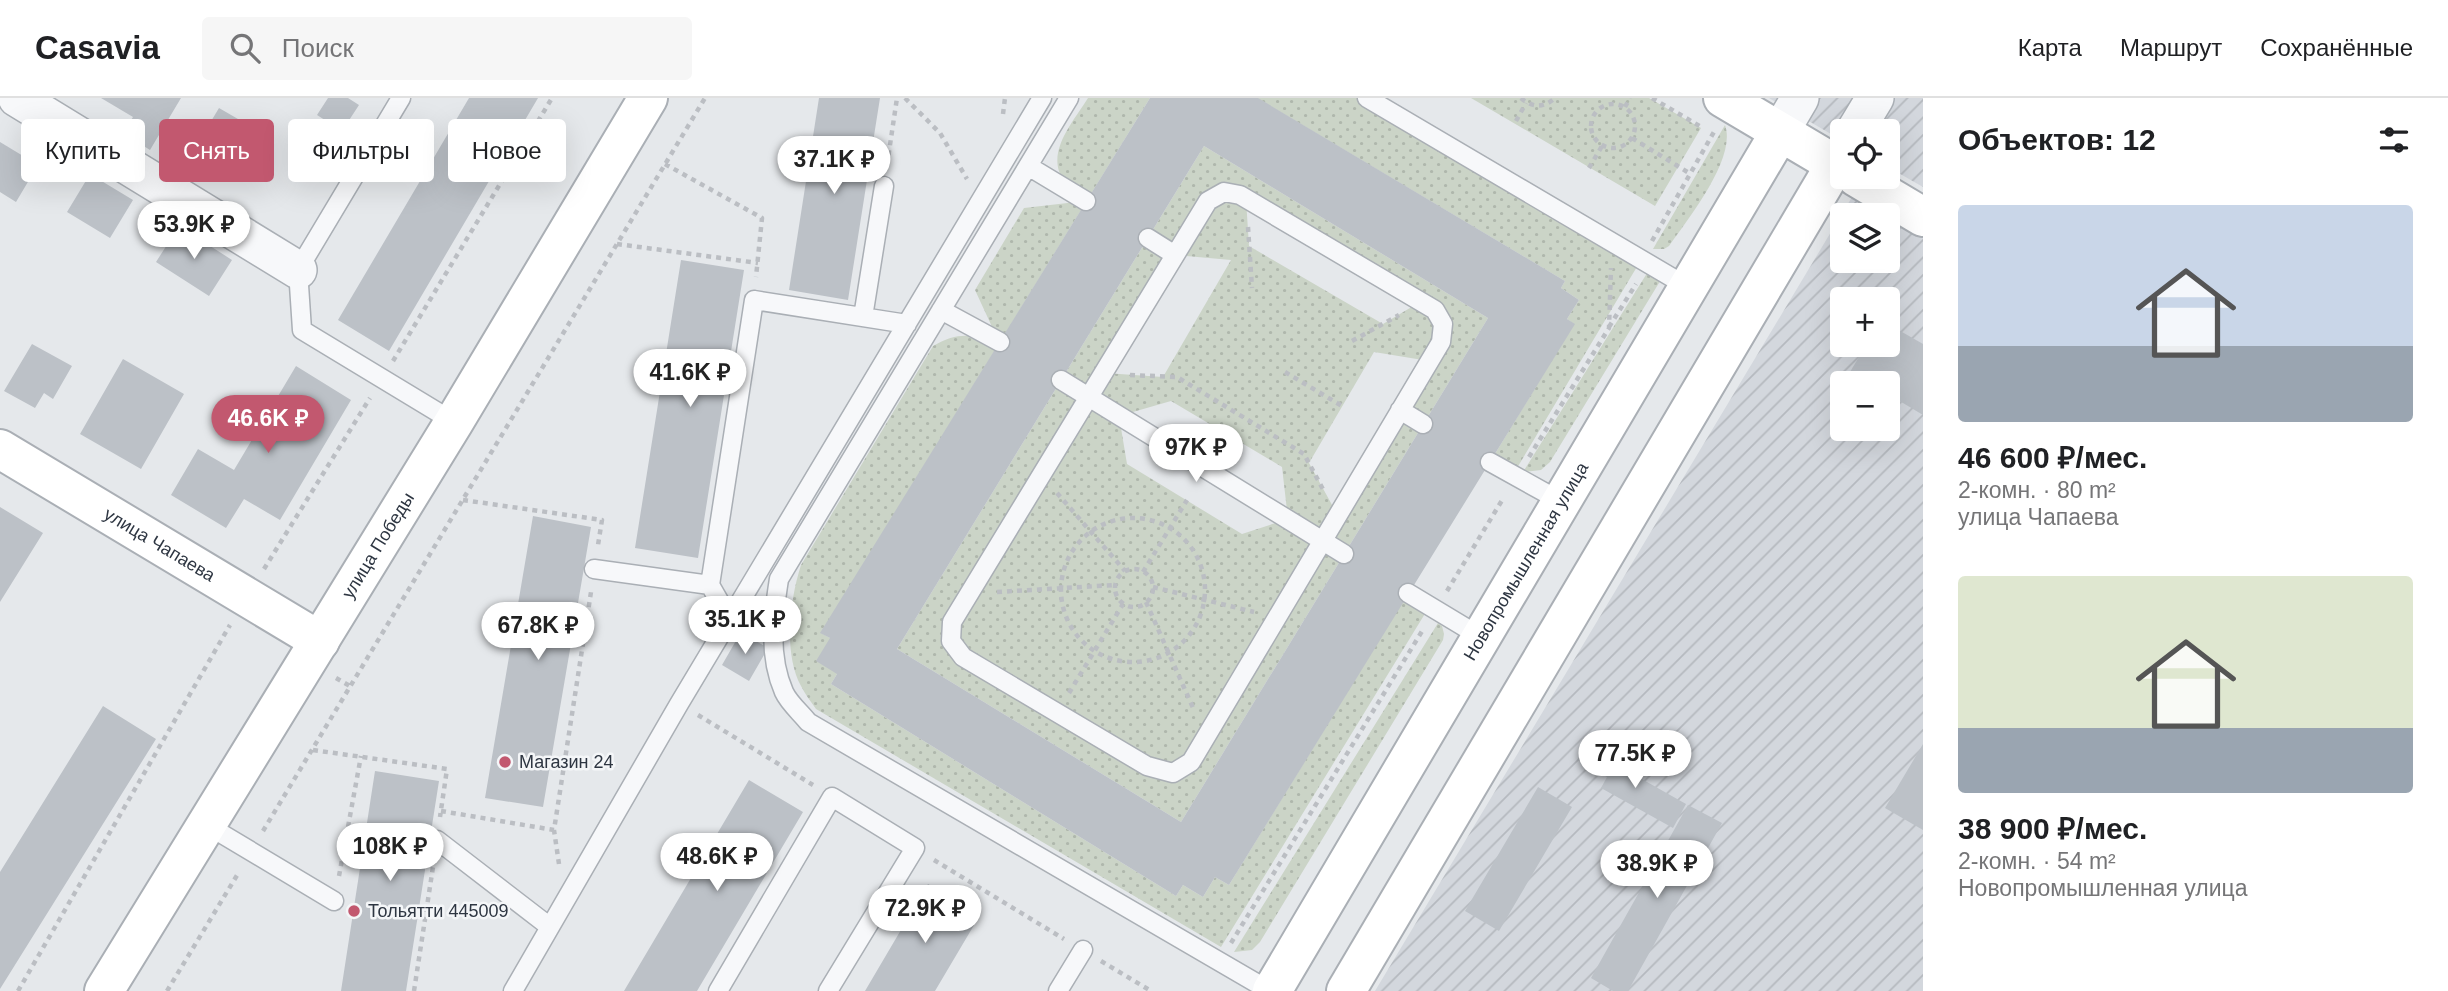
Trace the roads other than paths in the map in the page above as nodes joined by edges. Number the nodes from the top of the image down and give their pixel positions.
1 (16, 98) edge
2 (401, 98) edge
3 (648, 98) edge
4 (1042, 98) edge
5 (1069, 98) edge
6 (1367, 98) edge
7 (1800, 98) edge
8 (1875, 98) edge
9 (1723, 111) edge
10 (1862, 119) edge
11 (1780, 132) junction
12 (1830, 159) edge
13 (1028, 166) junction
14 (884, 186) road end
15 (1830, 189) edge
16 (1880, 189) edge
17 (1086, 201) dead end
18 (1923, 216) edge
19 (1148, 239) dead end
20 (1175, 255) junction
21 (298, 270) junction
22 (1688, 287) junction
23 (941, 310) junction
24 (863, 317) junction
25 (906, 324) junction
26 (1000, 342) dead end
27 (1061, 380) dead end
28 (1090, 398) junction
29 (1400, 410) junction
30 (454, 422) junction
31 (1423, 424) dead end
32 (0, 449) edge
33 (1490, 461) dead end
34 (1562, 502) junction
35 (1323, 540) junction
36 (1344, 554) dead end
37 (594, 569) road end
38 (710, 585) junction
39 (1408, 593) dead end
40 (730, 620) junction
41 (1481, 637) junction
42 (320, 641) junction
43 (207, 825) junction
44 (437, 840) dead end
45 (334, 901) road end
46 (550, 927) junction
47 (1083, 950) road end
48 (115, 987) edge
49 (513, 991) edge
50 (718, 991) edge
51 (828, 991) edge
52 (1058, 991) edge
53 (1271, 991) edge
54 (1346, 991) edge

1 - 21 street
2 - 21 lane
3 - 30 main road, улица Победы
4 - 25 lane
5 - 13 lane
6 - 22 lane
7 - 11 street
8 - 10 street
9 - 11 main road
11 - 12 main road
11 - 22 main road, Новопромышленная улица
13 - 17 lane
13 - 23 lane
14 - 24 lane
15 - 54 main road
16 - 18 main road
19 - 20 lane
20 - 28 lane
20 - 29 lane
21 - 30 lane
22 - 34 main road, Новопромышленная улица
23 - 26 lane
23 - 53 lane
24 - 25 lane
24 - 38 lane
25 - 40 lane
27 - 28 lane
28 - 35 lane
28 - 35 lane
29 - 31 lane
29 - 35 lane
30 - 42 main road, улица Победы
32 - 42 main road, улица Чапаева
33 - 34 lane
34 - 41 main road, Новопромышленная улица
35 - 36 lane
37 - 38 lane
38 - 40 lane
39 - 41 lane
40 - 46 lane
41 - 53 main road, Новопромышленная улица
42 - 43 main road, улица Победы
43 - 45 lane
43 - 48 main road, улица Победы
44 - 46 lane
46 - 49 lane
47 - 52 lane
50 - 51 lane

